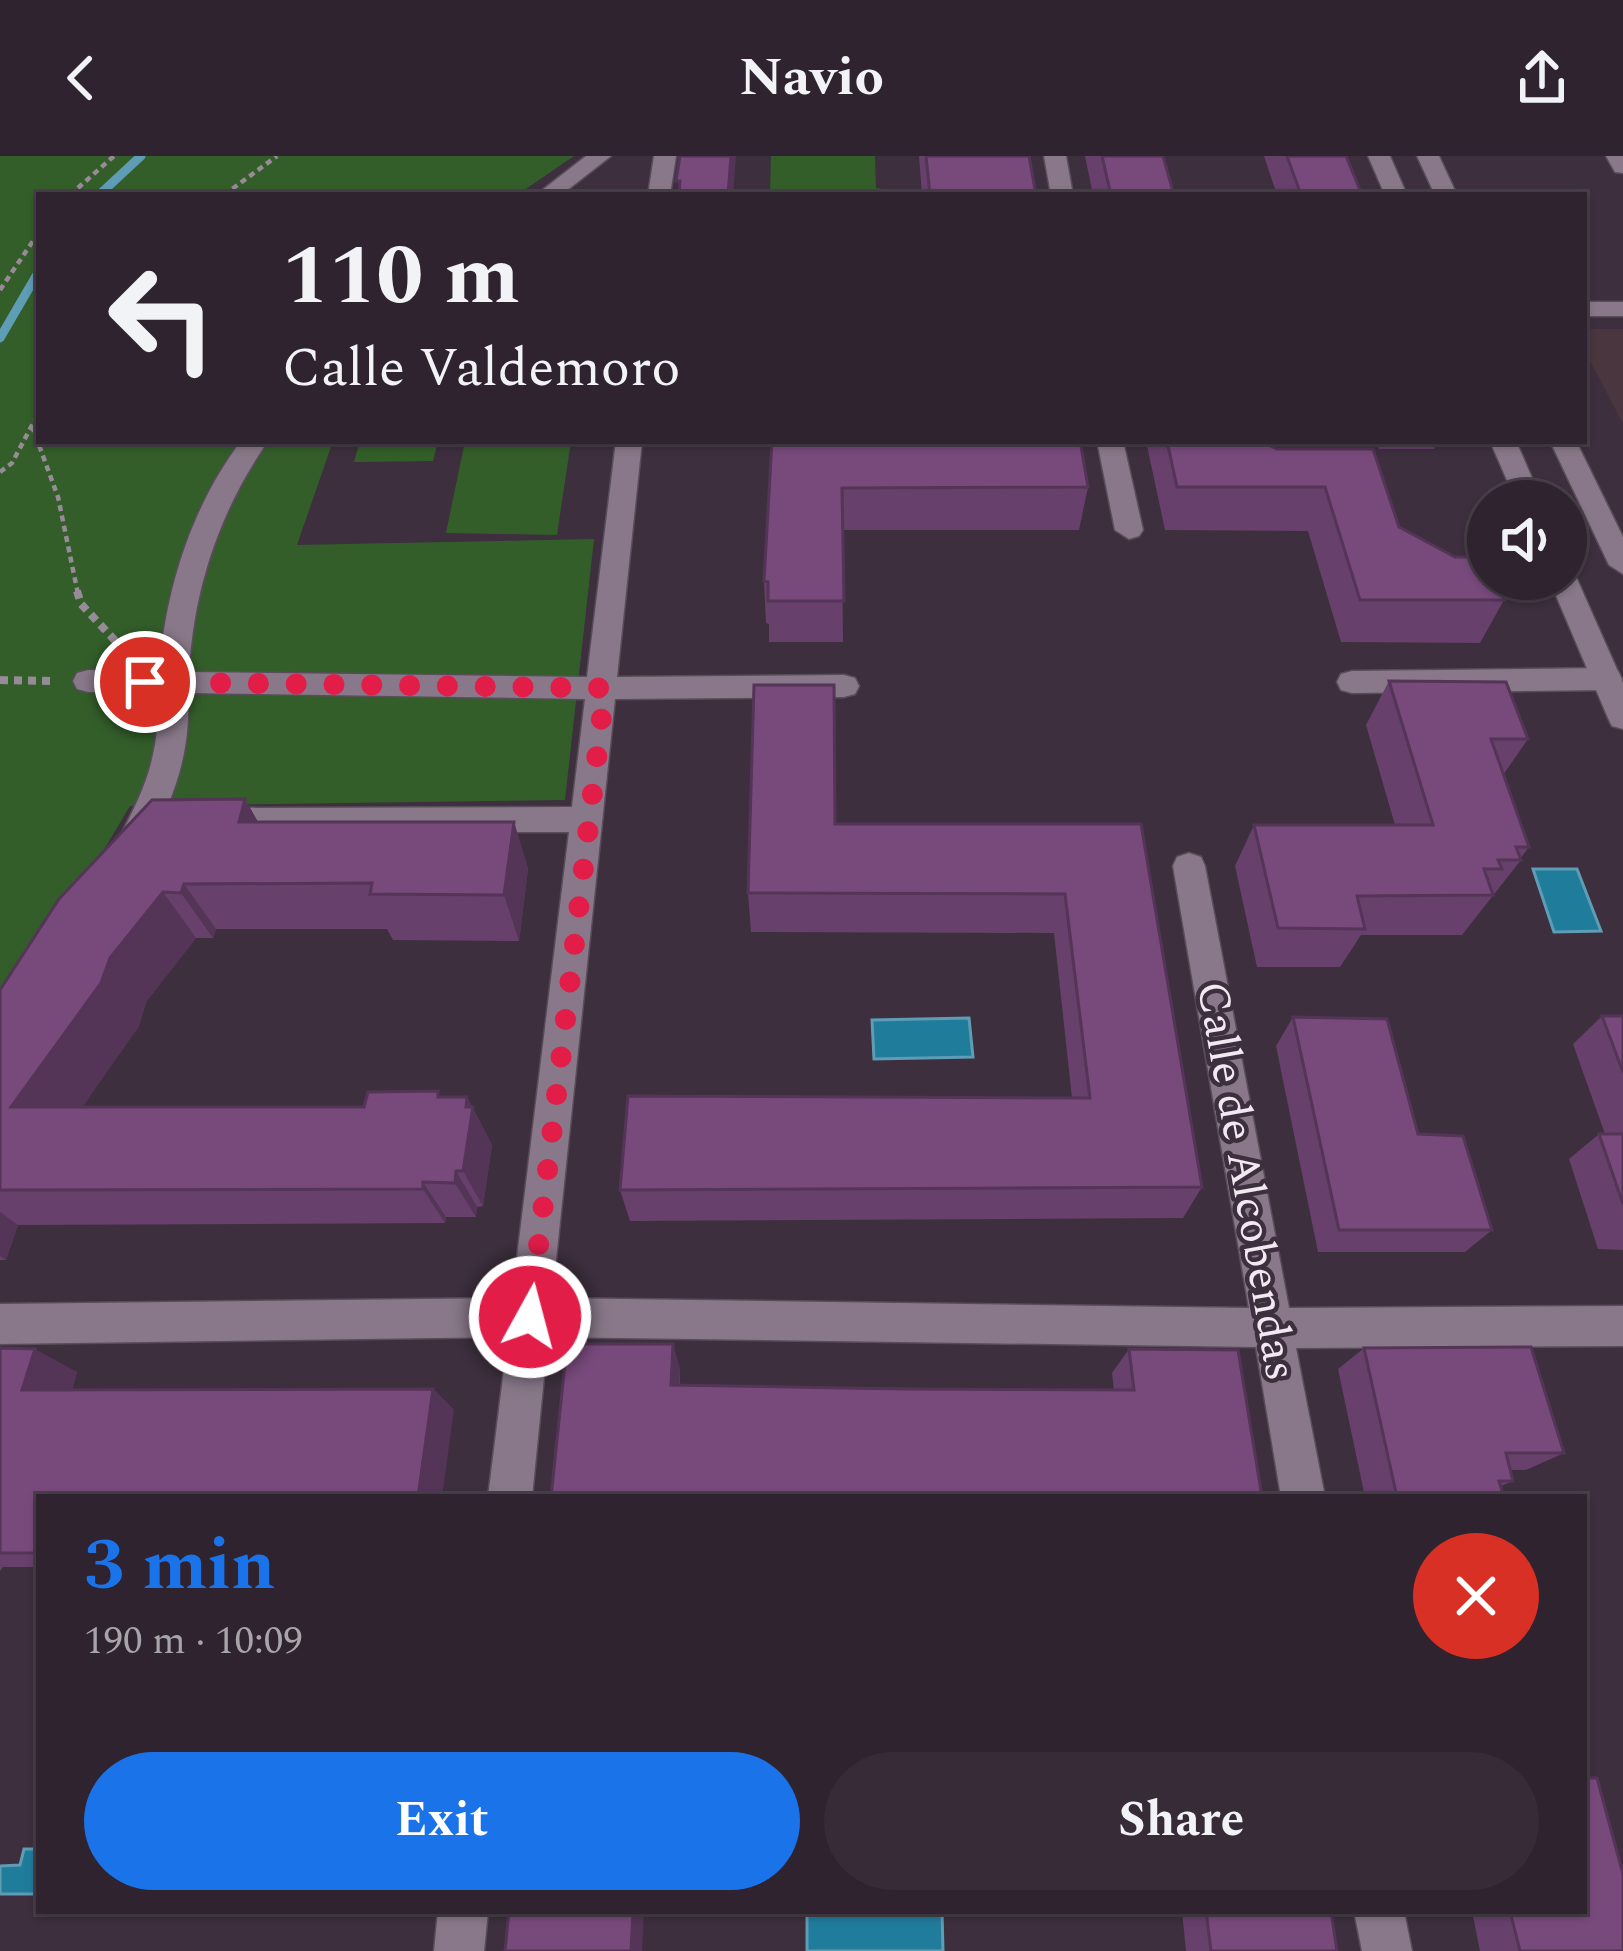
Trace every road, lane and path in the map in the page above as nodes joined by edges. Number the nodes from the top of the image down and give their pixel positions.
1 (114, 156) edge
2 (277, 156) edge
3 (600, 156) edge
4 (665, 156) edge
5 (1055, 156) edge
6 (1379, 156) edge
7 (1428, 156) edge
8 (1617, 156) edge
9 (1623, 166) edge
10 (73, 192) edge
11 (228, 192) edge
12 (551, 192) edge
13 (659, 192) edge
14 (1061, 192) edge
15 (1395, 192) edge
16 (1445, 192) edge
17 (36, 236) edge
18 (0, 290) edge
19 (1587, 309) edge
20 (1623, 309) edge
21 (36, 418) edge
22 (32, 426) junction
23 (36, 437) edge
24 (39, 444) edge
25 (252, 444) edge
26 (629, 444) edge
27 (1111, 444) edge
28 (1504, 444) edge
29 (1564, 444) edge
30 (0, 472) edge
31 (1520, 480) edge
32 (1129, 530) dead end
33 (1623, 566) edge
34 (1572, 600) edge
35 (0, 680) edge
36 (1606, 680) junction
37 (88, 681) joint
38 (159, 682) junction
39 (1352, 682) dead end
40 (844, 686) dead end
41 (605, 688) junction
42 (1623, 718) edge
43 (590, 819) junction
44 (146, 821) junction
45 (1189, 866) dead end
46 (110, 881) edge
47 (530, 1317) junction
48 (0, 1324) edge
49 (1623, 1326) edge
50 (1272, 1328) junction
51 (510, 1494) edge
52 (1302, 1494) edge
53 (463, 1914) edge
54 (1380, 1914) edge
55 (459, 1951) edge
56 (1387, 1951) edge

1 - 10 path
2 - 11 path
3 - 12 street
4 - 13 street
5 - 14 street
6 - 15 street
7 - 16 street
8 - 9 street
17 - 18 path
19 - 20 street
21 - 22 path
22 - 23 path
22 - 30 path
24 - 38 path
25 - 38 street
26 - 41 street
27 - 32 street
28 - 31 street
29 - 33 street
34 - 36 street
35 - 37 path
36 - 39 street
36 - 42 street
37 - 38 street
38 - 41 street
38 - 44 street
40 - 41 street
41 - 43 street
43 - 44 street
43 - 47 street
44 - 46 street
45 - 50 street, Calle de Alcobendas
47 - 48 street
47 - 50 street
47 - 51 street
49 - 50 street
50 - 52 street, Calle de Alcobendas
53 - 55 street
54 - 56 street

